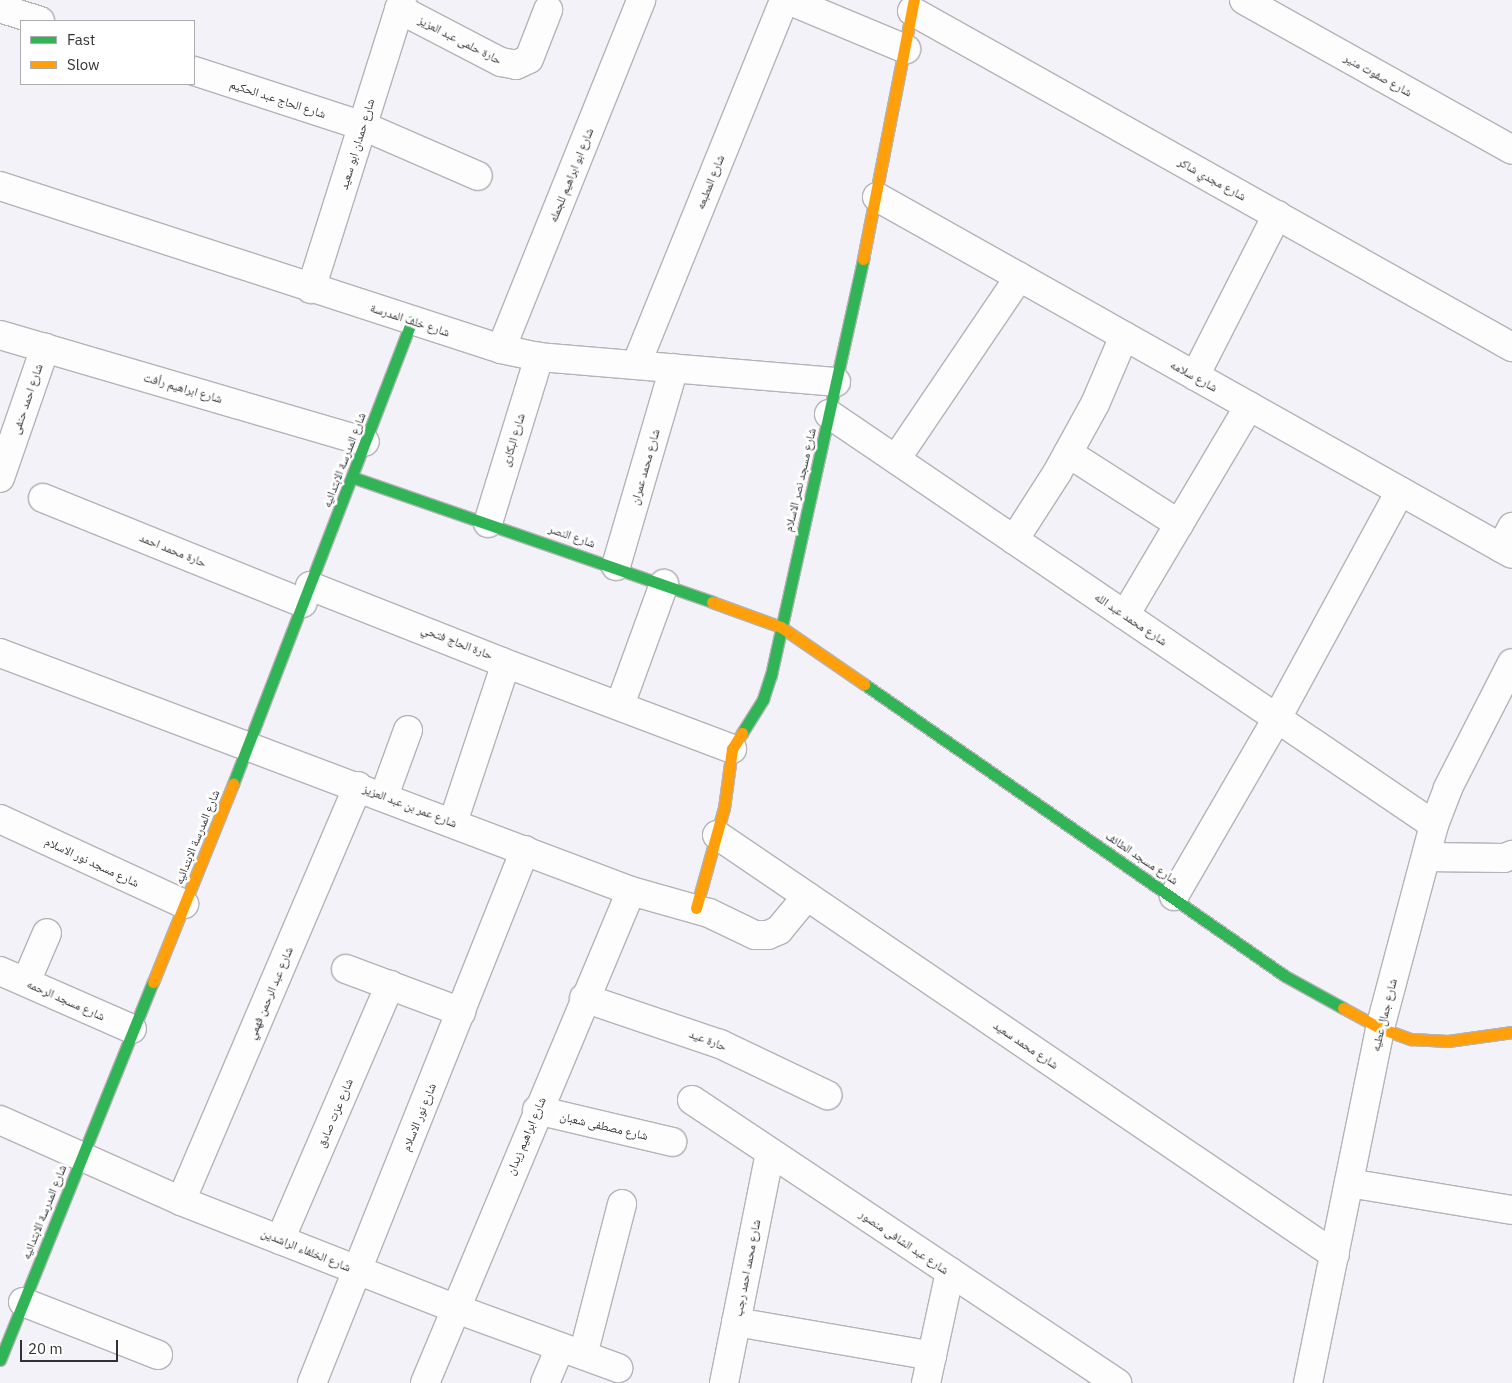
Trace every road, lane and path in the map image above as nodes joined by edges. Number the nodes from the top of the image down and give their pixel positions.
1 (641, 0) edge
2 (784, 0) edge
3 (788, 0) edge
4 (1244, 0) edge
5 (401, 5) edge
6 (913, 5) edge
7 (0, 8) edge
8 (548, 10) dead end
9 (37, 20) edge
10 (906, 49) junction
11 (195, 71) edge
12 (362, 126) junction
13 (1512, 150) edge
14 (478, 176) dead end
15 (0, 186) edge
16 (877, 197) junction
17 (1277, 215) junction
18 (1019, 277) junction
19 (311, 289) junction
20 (412, 321) junction
21 (0, 334) edge
22 (1124, 336) junction
23 (1512, 347) edge
24 (45, 348) junction
25 (501, 349) junction
26 (539, 357) junction
27 (636, 365) junction
28 (674, 368) junction
29 (1195, 376) junction
30 (836, 382) junction
31 (1249, 406) junction
32 (829, 414) junction
33 (365, 442) junction
34 (1068, 453) junction
35 (896, 459) junction
36 (352, 477) junction
37 (0, 478) edge
38 (1400, 491) junction
39 (43, 498) dead end
40 (488, 523) junction
41 (1179, 524) junction
42 (1014, 540) junction
43 (1508, 543) edge
44 (616, 566) junction
45 (664, 584) junction
46 (307, 594) junction
47 (1125, 615) junction
48 (781, 628) junction
49 (0, 652) edge
50 (502, 662) junction
51 (1512, 663) edge
52 (620, 705) junction
53 (1277, 718) junction
54 (408, 730) dead end
55 (249, 745) junction
56 (732, 749) junction
57 (358, 786) junction
58 (384, 796) junction
59 (0, 820) edge
60 (453, 822) junction
61 (1434, 826) junction
62 (717, 835) junction
63 (525, 850) junction
64 (1512, 855) edge
65 (1426, 857) junction
66 (631, 891) junction
67 (807, 896) junction
68 (1174, 896) junction
69 (184, 904) junction
70 (696, 908) junction
71 (46, 933) dead end
72 (346, 969) dead end
73 (0, 971) edge
74 (26, 982) junction
75 (390, 985) junction
76 (584, 998) junction
77 (461, 1012) junction
78 (132, 1028) junction
79 (1380, 1028) junction
80 (1512, 1032) edge
81 (827, 1095) dead end
82 (692, 1100) dead end
83 (537, 1110) junction
84 (0, 1120) edge
85 (672, 1142) dead end
86 (770, 1153) junction
87 (81, 1156) junction
88 (1349, 1183) junction
89 (181, 1201) junction
90 (622, 1204) dead end
91 (1512, 1210) edge
92 (280, 1240) junction
93 (1335, 1255) junction
94 (358, 1271) junction
95 (950, 1272) junction
96 (23, 1302) junction
97 (454, 1308) junction
98 (736, 1322) junction
99 (572, 1351) junction
100 (158, 1354) dead end
101 (932, 1356) junction
102 (0, 1360) edge
103 (618, 1368) dead end
104 (1113, 1382) edge
105 (312, 1383) edge
106 (425, 1383) edge
107 (545, 1383) edge
108 (724, 1383) edge
109 (926, 1383) edge
110 (1308, 1383) edge

1 - 25 street, شارع ابو ابراهيم للجمله
2 - 27 street, شارع المطبعه
3 - 10 street
4 - 13 street, شارع صفوت منير
5 - 8 street, حارة حلمى عبد العزيز
5 - 12 street, شارع حمدان ابو سعيد
6 - 10 street, شارع مسجد نصر الاسلام
6 - 17 street, شارع مجدي شاكر
7 - 9 street
10 - 16 street, شارع مسجد نصر الاسلام
11 - 12 street, شارع الحاج عبد الحكيم
12 - 14 street, شارع الحاج عبد الحكيم
12 - 19 street, شارع حمدان ابو سعيد
15 - 19 street, شارع خلف المدرسة
16 - 18 street, شارع سلامه
16 - 30 street, شارع مسجد نصر الاسلام
17 - 23 street, شارع مجدي شاكر
17 - 29 street
18 - 22 street, شارع سلامه
18 - 35 street
19 - 20 street, شارع خلف المدرسة
20 - 25 street, شارع خلف المدرسة
20 - 33 street, شارع المدرسة الابتدائيه
21 - 24 street, شارع ابراهيم رأفت
22 - 29 street, شارع سلامه
22 - 34 street
24 - 33 street, شارع ابراهيم رأفت
24 - 37 street, شارع احمد حنفى
25 - 26 street, شارع خلف المدرسة
26 - 27 street, شارع خلف المدرسة
26 - 40 street, شارع البكارى
27 - 28 street, شارع خلف المدرسة
28 - 30 street, شارع خلف المدرسة
28 - 44 street, شارع محمد عمران
29 - 31 street, شارع سلامه
30 - 32 street, شارع مسجد نصر الاسلام
31 - 38 street, شارع سلامه
31 - 41 street
32 - 35 street, شارع محمد عبد الله
32 - 48 street, شارع مسجد نصر الاسلام
33 - 36 street, شارع المدرسة الابتدائيه
34 - 41 street
34 - 42 street
35 - 42 street, شارع محمد عبد الله
36 - 40 street, شارع النصر
36 - 46 street, شارع المدرسة الابتدائيه
38 - 43 street, شارع سلامه
38 - 53 street
39 - 46 street, حارة محمد احمد
40 - 44 street, شارع النصر
41 - 47 street
42 - 47 street, شارع محمد عبد الله
44 - 45 street, شارع النصر
45 - 48 street, شارع النصر
45 - 52 street
46 - 50 street, حارة الحاج فتحي
46 - 55 street, شارع المدرسة الابتدائيه
47 - 53 street, شارع محمد عبد الله
48 - 56 street, شارع مسجد نصر الاسلام
48 - 68 street, شارع مسجد الطائف
49 - 55 street, شارع عمر بن عبد العزيز
50 - 52 street
50 - 60 street, حارة الحاج فتحي
51 - 61 street, شارع جمال عطيه
52 - 56 street
53 - 61 street, شارع محمد عبد الله
53 - 68 street
54 - 58 street
55 - 57 street, شارع عمر بن عبد العزيز
55 - 69 street, شارع المدرسة الابتدائيه
56 - 62 street, شارع مسجد نصر الاسلام
57 - 58 street, شارع عمر بن عبد العزيز
57 - 89 street, شارع عبد الرحمن فهمي
58 - 60 street, شارع عمر بن عبد العزيز
59 - 69 street, شارع مسجد نور الاسلام
60 - 63 street, شارع عمر بن عبد العزيز
61 - 65 street, شارع جمال عطيه
62 - 67 street, شارع محمد سعيد
62 - 70 street, شارع مسجد نصر الاسلام
63 - 66 street, شارع عمر بن عبد العزيز
63 - 77 street, شارع نور الاسلام
64 - 65 street
65 - 79 street, شارع جمال عطيه
66 - 70 street, شارع عمر بن عبد العزيز
66 - 76 street, شارع ابراهيم زيدان
67 - 70 street, شارع عمر بن عبد العزيز
67 - 93 street, شارع محمد سعيد
68 - 79 street, شارع مسجد الطائف
69 - 78 street, شارع المدرسة الابتدائيه
71 - 74 street
72 - 75 street
73 - 74 street, شارع مسجد الرحمه
74 - 78 street, شارع مسجد الرحمه
75 - 77 street
75 - 92 street, شارع عزت صادق
76 - 81 street, حارة عيد
76 - 83 street, شارع ابراهيم زيدان
77 - 94 street, شارع نور الاسلام
78 - 87 street, شارع المدرسة الابتدائيه
79 - 80 street, شارع مسجد الطائف
79 - 88 street, شارع جمال عطيه
82 - 86 street, شارع عبد الشافى منصور
83 - 85 street, شارع مصطفى شعبان
83 - 97 street, شارع ابراهيم زيدان
84 - 87 street, شارع الخلفاء الراشدين
86 - 95 street, شارع عبد الشافى منصور
86 - 98 street, شارع محمد احمد رجب
87 - 89 street, شارع الخلفاء الراشدين
87 - 96 street, شارع المدرسة الابتدائيه
88 - 91 street
88 - 93 street, شارع جمال عطيه
89 - 92 street, شارع الخلفاء الراشدين
90 - 99 street
92 - 94 street, شارع الخلفاء الراشدين
93 - 110 street, شارع جمال عطيه
94 - 97 street, شارع الخلفاء الراشدين
94 - 105 street, شارع نور الاسلام
95 - 101 street
95 - 104 street, شارع عبد الشافى منصور
96 - 100 street
96 - 102 street, شارع المدرسة الابتدائيه
97 - 99 street, شارع الخلفاء الراشدين
97 - 106 street, شارع ابراهيم زيدان
98 - 101 street
98 - 108 street, شارع محمد احمد رجب
99 - 103 street, شارع الخلفاء الراشدين
99 - 107 street
101 - 109 street

